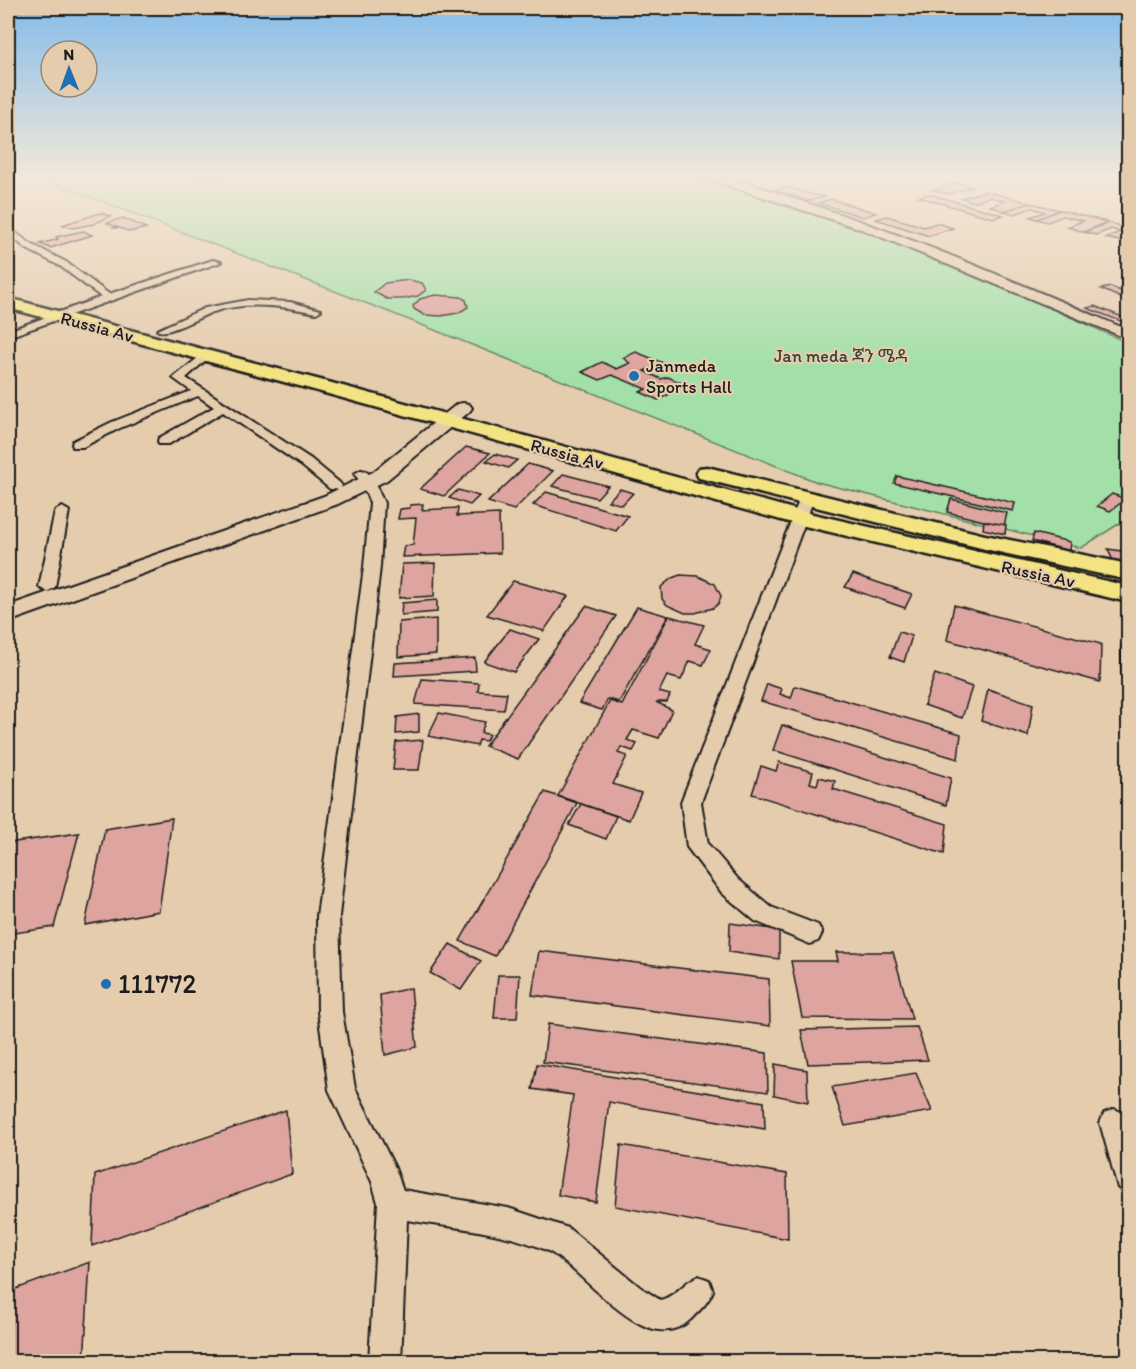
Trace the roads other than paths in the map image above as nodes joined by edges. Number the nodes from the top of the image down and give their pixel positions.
1 (22, 241) edge
2 (906, 241) edge
3 (216, 262) dead end
4 (8, 291) edge
5 (108, 298) junction
6 (8, 303) edge
7 (76, 309) junction
8 (316, 310) dead end
9 (56, 317) junction
10 (162, 330) junction
11 (8, 334) edge
12 (1128, 335) edge
13 (204, 356) junction
14 (198, 392) junction
15 (223, 407) junction
16 (448, 413) junction
17 (164, 441) dead end
18 (78, 444) dead end
19 (365, 478) junction
20 (336, 486) junction
21 (804, 508) junction
22 (62, 511) dead end
23 (123, 569) junction
24 (1128, 572) edge
25 (47, 587) junction
26 (1128, 594) edge
27 (8, 600) edge
28 (8, 614) edge
29 (810, 933) dead end
30 (1114, 1123) dead end
31 (1128, 1178) edge
32 (393, 1203) junction
33 (698, 1291) dead end
34 (385, 1362) edge

1 - 5 street
2 - 12 main road
3 - 5 street
4 - 7 main road, Russia Av
5 - 7 street
6 - 9 main road, Russia Av
7 - 9 street
7 - 10 main road, Russia Av
8 - 10 street
9 - 11 street
9 - 13 main road, Russia Av
10 - 16 main road, Russia Av
13 - 14 street
13 - 16 main road, Russia Av
14 - 15 street
14 - 18 street
15 - 17 street
15 - 20 street
16 - 19 main road
16 - 21 main road, Russia Av
19 - 20 main road
19 - 23 main road
19 - 32 street
20 - 23 main road
21 - 24 main road, Russia Av
21 - 26 main road, Russia Av
21 - 29 street
22 - 25 street
23 - 25 main road
23 - 28 main road
25 - 27 main road
30 - 31 street
32 - 33 street
32 - 34 street

